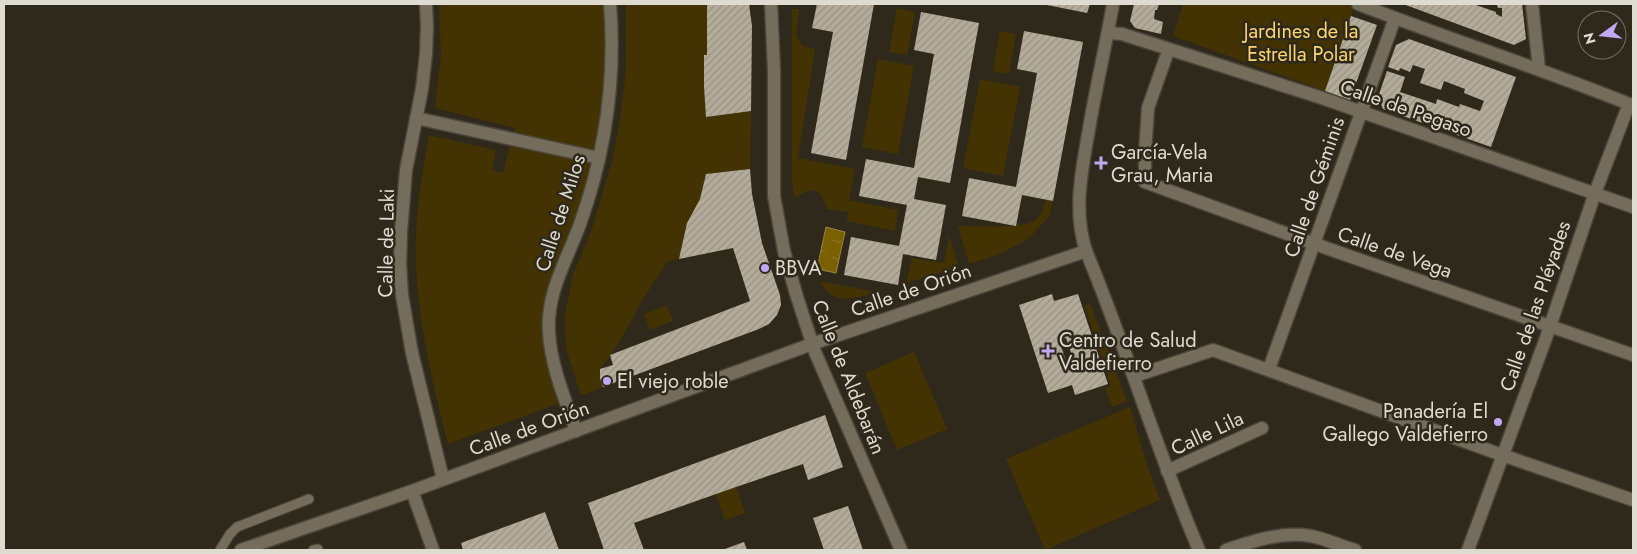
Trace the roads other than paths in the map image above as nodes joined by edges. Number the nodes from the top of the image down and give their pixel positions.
1 (426, 4) edge
2 (610, 4) edge
3 (771, 4) edge
4 (1113, 4) edge
5 (1358, 4) edge
6 (1532, 4) edge
7 (1395, 18) junction
8 (1108, 33) junction
9 (1166, 57) dead end
10 (1539, 69) junction
11 (1631, 104) edge
12 (1360, 113) junction
13 (416, 118) junction
14 (599, 158) junction
15 (1595, 193) junction
16 (1633, 207) edge
17 (1314, 243) junction
18 (1086, 251) junction
19 (1550, 326) junction
20 (812, 344) junction
21 (1633, 355) edge
22 (1269, 369) junction
23 (1135, 376) junction
24 (1262, 428) dead end
25 (576, 431) junction
26 (1502, 455) junction
27 (1167, 471) junction
28 (443, 479) junction
29 (412, 491) junction
30 (308, 499) dead end
31 (1633, 500) edge
32 (220, 550) edge
33 (241, 550) edge
34 (433, 550) edge
35 (901, 550) edge
36 (1199, 550) edge
37 (1226, 550) edge
38 (1356, 550) edge
39 (1468, 550) edge

1 - 13 street, Calle de Laki
2 - 14 street, Calle de Milos
3 - 20 street, Calle de Aldebarán
4 - 8 street
5 - 7 street
6 - 10 street
7 - 10 street
7 - 12 street, Calle de Géminis
8 - 12 street, Calle de Pegaso
8 - 18 street
9 - 17 street, Calle de Vega
10 - 11 street
11 - 15 street, Calle de las Pléyades
12 - 15 street, Calle de Pegaso
12 - 17 street, Calle de Géminis
13 - 14 street
13 - 28 street, Calle de Laki
14 - 25 street, Calle de Milos
15 - 16 street, Calle de Pegaso
15 - 19 street, Calle de las Pléyades
17 - 19 street, Calle de Vega
17 - 22 street, Calle de Géminis
18 - 20 street, Calle de Orión
18 - 23 street
19 - 21 street, Calle de Vega
19 - 26 street, Calle de las Pléyades
20 - 25 street, Calle de Orión
20 - 35 street, Calle de Aldebarán
22 - 23 street
22 - 26 street
23 - 27 street
24 - 27 street, Calle Lila
25 - 28 street, Calle de Orión
26 - 31 street
26 - 39 street, Calle de las Pléyades
27 - 36 street
28 - 29 street, Calle de Orión
29 - 33 street, Calle de Orión
29 - 34 street
30 - 32 lane
37 - 38 street

